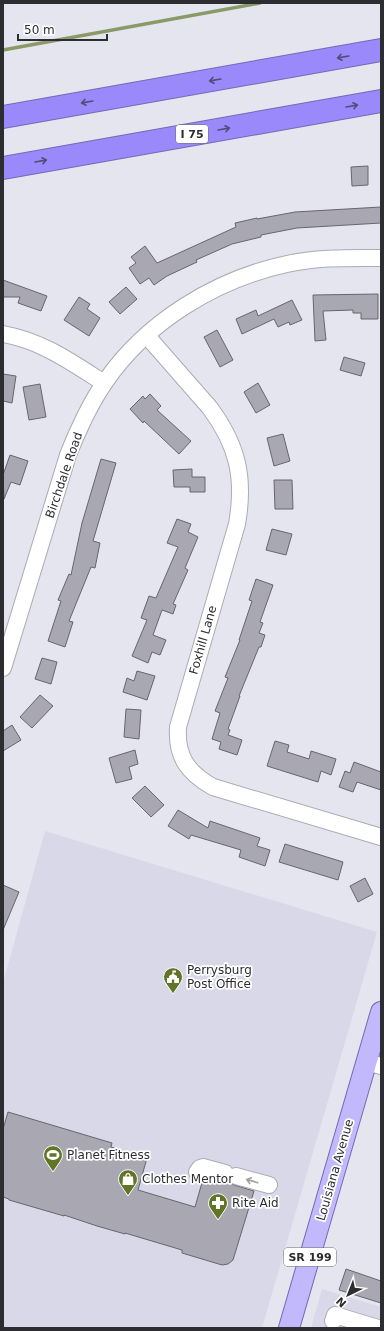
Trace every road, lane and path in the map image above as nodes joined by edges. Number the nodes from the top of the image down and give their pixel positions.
1 (381, 50) edge
2 (381, 101) edge
3 (3, 117) edge
4 (3, 168) edge
5 (381, 258) edge
6 (3, 334) edge
7 (147, 336) junction
8 (104, 383) junction
9 (3, 668) edge
10 (381, 837) edge
11 (381, 1012) edge
12 (374, 1064) edge
13 (197, 1172) dead end
14 (269, 1185) dead end
15 (333, 1321) dead end
16 (289, 1328) edge
17 (378, 1328) edge

1 -> 3 highway
4 -> 2 highway, I 75
5 - 7 street, Birchdale Road
6 - 8 street
7 - 8 street, Birchdale Road
7 - 10 street, Foxhill Lane
8 - 9 street, Birchdale Road
11 - 12 main road, Louisiana Avenue / SR 199
12 - 16 main road, Louisiana Avenue / SR 199
14 -> 13 street
15 - 17 street

